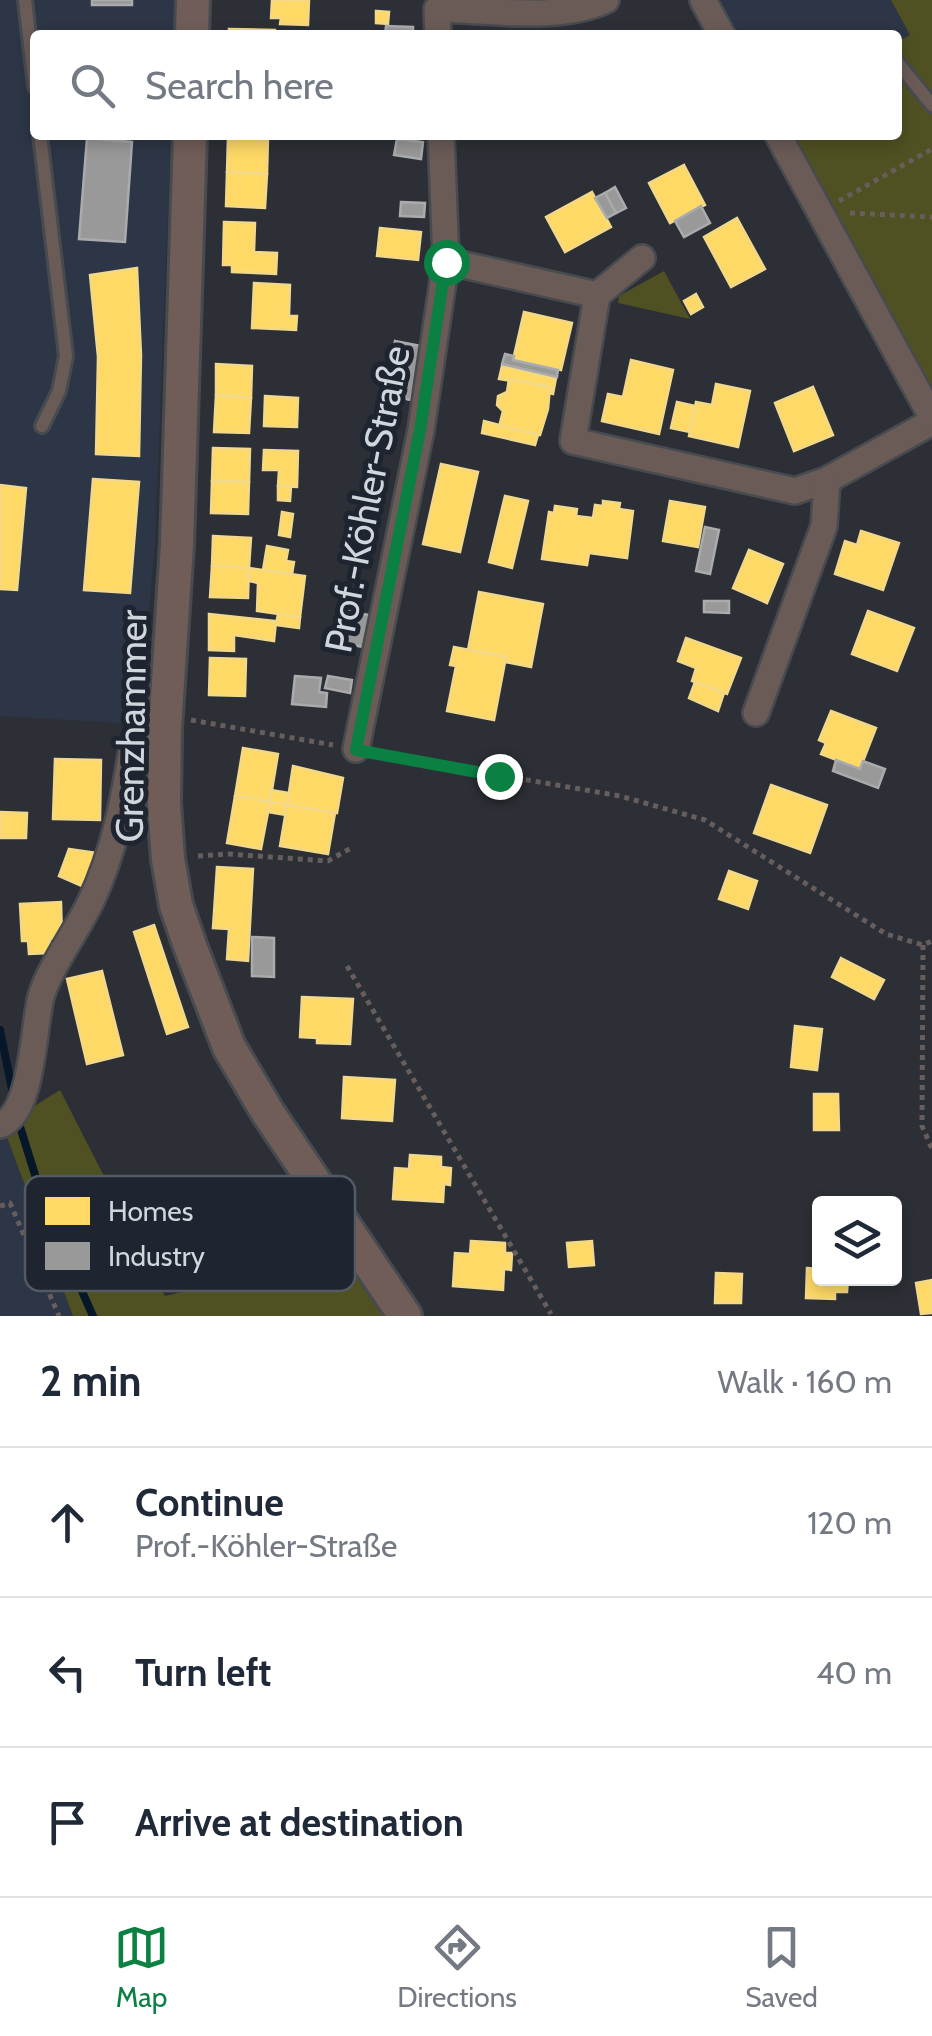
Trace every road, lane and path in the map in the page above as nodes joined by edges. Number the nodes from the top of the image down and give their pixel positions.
1 (25, 0) edge
2 (194, 0) edge
3 (606, 0) edge
4 (702, 0) edge
5 (437, 15) edge
6 (192, 30) edge
7 (719, 30) edge
8 (30, 44) edge
9 (902, 68) edge
10 (932, 105) edge
11 (41, 140) edge
12 (190, 140) edge
13 (442, 140) edge
14 (781, 140) edge
15 (932, 149) edge
16 (820, 211) junction
17 (932, 217) edge
18 (642, 258) dead end
19 (446, 262) junction
20 (597, 295) junction
21 (932, 420) edge
22 (42, 426) dead end
23 (827, 480) junction
24 (756, 713) dead end
25 (165, 728) junction
26 (356, 750) junction
27 (351, 848) dead end
28 (168, 858) junction
29 (932, 941) edge
30 (923, 945) junction
31 (346, 966) dead end
32 (9, 1118) edge
33 (932, 1149) edge
34 (311, 1176) edge
35 (0, 1206) edge
36 (25, 1238) edge
37 (355, 1242) edge
38 (48, 1291) edge
39 (552, 1314) edge
40 (59, 1316) edge
41 (405, 1316) edge

1 - 8 lane
2 - 6 main road
3 - 5 street
4 - 7 street
9 - 10 lane
11 - 22 lane
12 - 25 main road, Grenzhammer
13 - 19 street, Prof.-Köhler-Straße
14 - 16 street
15 - 16 path
16 - 17 path
16 - 21 street
18 - 20 street
19 - 20 street
19 - 26 street, Prof.-Köhler-Straße
20 - 23 street
21 - 23 street
23 - 24 street
25 - 26 path
25 - 28 main road, Grenzhammer
25 - 32 street
26 - 30 path
27 - 28 path
28 - 34 main road, Grenzhammer
29 - 30 path
30 - 33 path
31 - 39 path
35 - 36 path
37 - 41 main road, Grenzhammer
38 - 40 path

